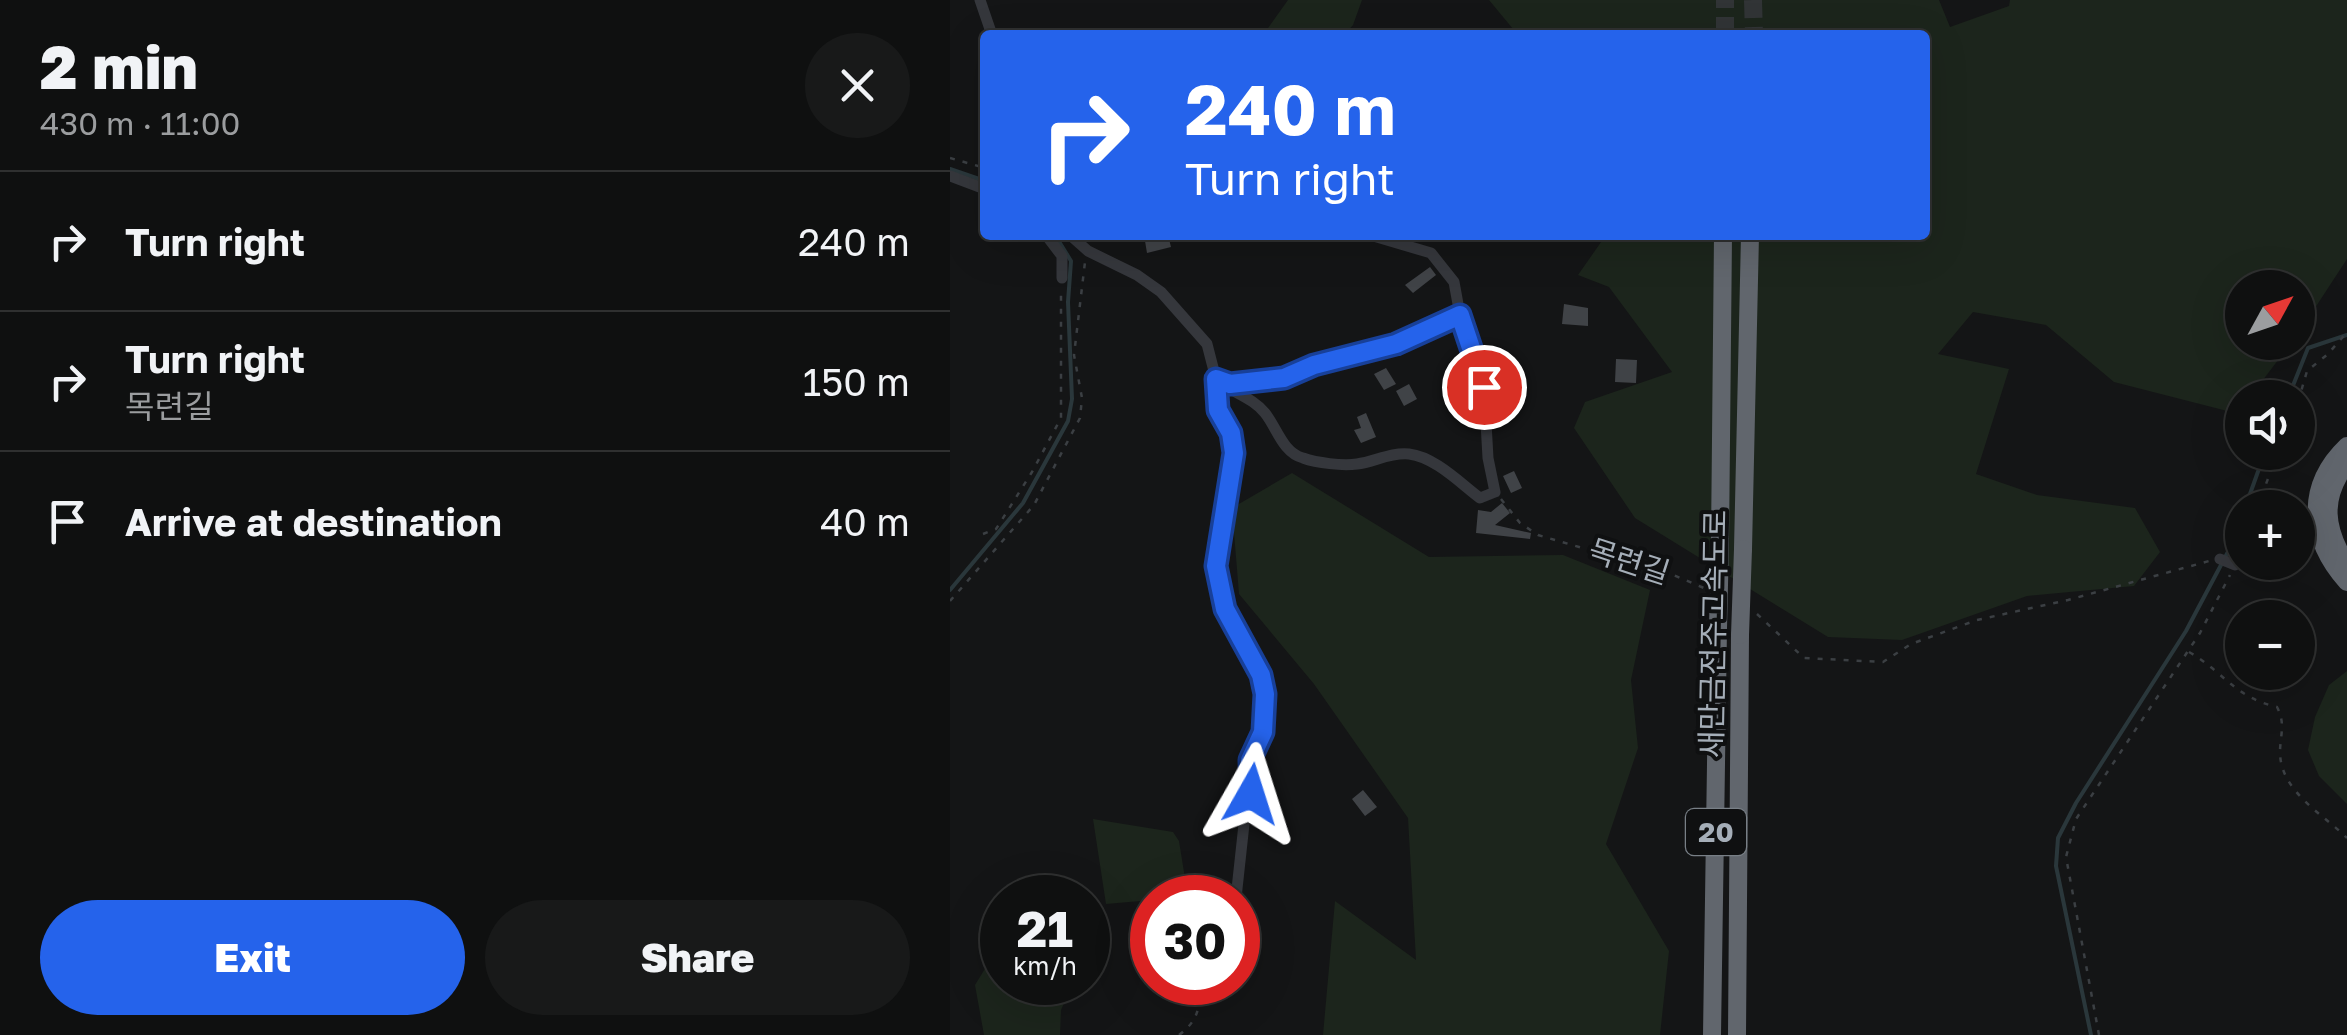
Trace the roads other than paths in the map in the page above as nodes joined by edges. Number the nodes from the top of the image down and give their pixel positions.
1 (980, 0) edge
2 (990, 30) edge
3 (950, 176) edge
4 (980, 187) edge
5 (1050, 240) edge
6 (1075, 240) edge
7 (1386, 240) edge
8 (1722, 240) edge
9 (1750, 240) edge
10 (1062, 278) road end
11 (1460, 315) junction
12 (1216, 379) junction
13 (2347, 446) edge
14 (2347, 463) edge
15 (2347, 566) edge
16 (2347, 582) edge
17 (1238, 875) edge
18 (1712, 1035) edge
19 (1737, 1035) edge

1 - 2 street
3 - 4 street
5 - 10 street
6 - 12 street
7 - 11 street
8 - 18 highway, 새만금전주고속도로 / 20, bridge
9 - 19 highway, 새만금전주고속도로 / 20, bridge
11 - 12 street
11 - 12 street
12 - 17 street
13 - 16 highway
14 - 15 highway

